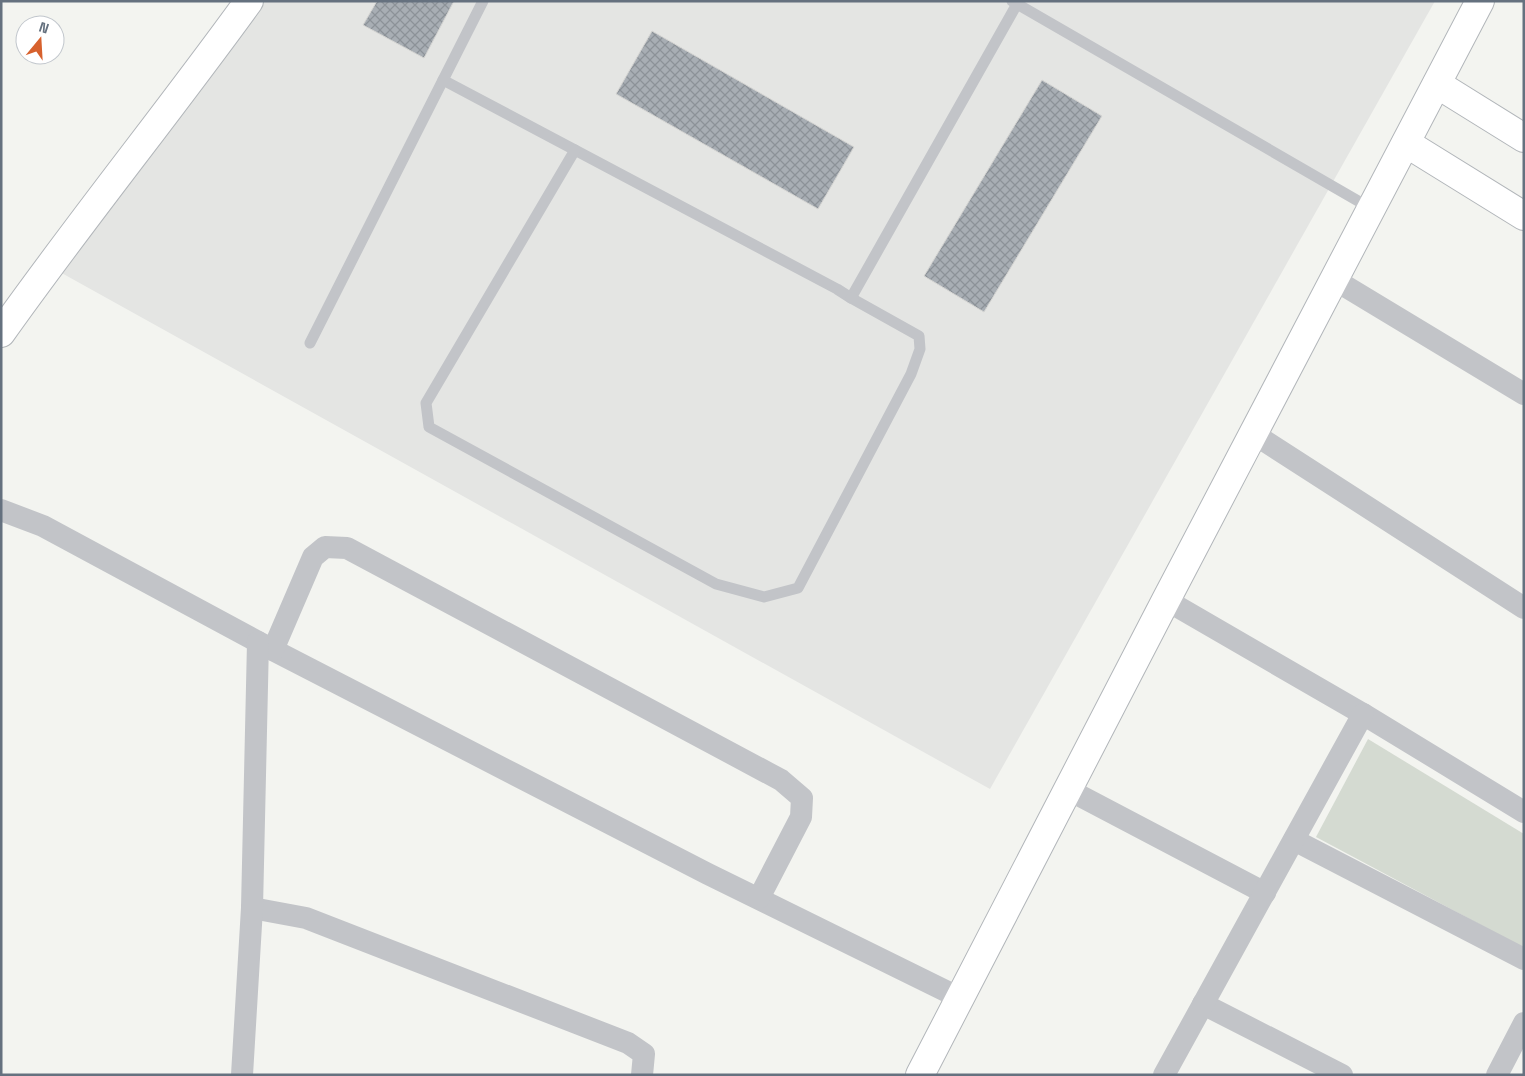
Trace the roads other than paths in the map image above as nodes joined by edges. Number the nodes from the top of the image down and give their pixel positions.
1 (249, 1) edge
2 (483, 1) edge
3 (1480, 1) edge
4 (1014, 3) edge
5 (443, 80) junction
6 (1437, 84) junction
7 (1524, 138) edge
8 (1406, 143) junction
9 (575, 150) junction
10 (1372, 209) junction
11 (1524, 216) edge
12 (1335, 280) junction
13 (851, 298) junction
14 (1, 333) edge
15 (310, 343) dead end
16 (1524, 394) edge
17 (1254, 434) junction
18 (1, 510) edge
19 (1166, 600) junction
20 (1524, 608) edge
21 (265, 646) junction
22 (1362, 714) junction
23 (1069, 790) junction
24 (1524, 812) edge
25 (1294, 840) junction
26 (1265, 893) junction
27 (759, 898) junction
28 (252, 908) junction
29 (1524, 959) edge
30 (960, 998) junction
31 (1203, 1004) junction
32 (1524, 1024) edge
33 (242, 1075) edge
34 (642, 1075) edge
35 (920, 1075) edge
36 (1164, 1075) edge
37 (1342, 1075) edge
38 (1497, 1075) edge

1 - 14 street
2 - 5 lane
3 - 6 street
4 - 10 lane
4 - 13 lane
5 - 9 lane
5 - 15 lane
6 - 7 street
6 - 8 street
8 - 10 street
8 - 11 street
9 - 13 lane
9 - 13 lane
10 - 12 street
12 - 16 street
12 - 17 street
17 - 19 street
17 - 20 street
18 - 21 street
19 - 22 street
19 - 23 street
21 - 27 street
21 - 27 street
21 - 28 street
22 - 24 street
22 - 25 street
23 - 26 street
23 - 30 street
25 - 26 street
25 - 29 street
26 - 31 street
27 - 30 street
28 - 33 street
28 - 34 street
30 - 35 street
31 - 36 street
31 - 37 street
32 - 38 street

